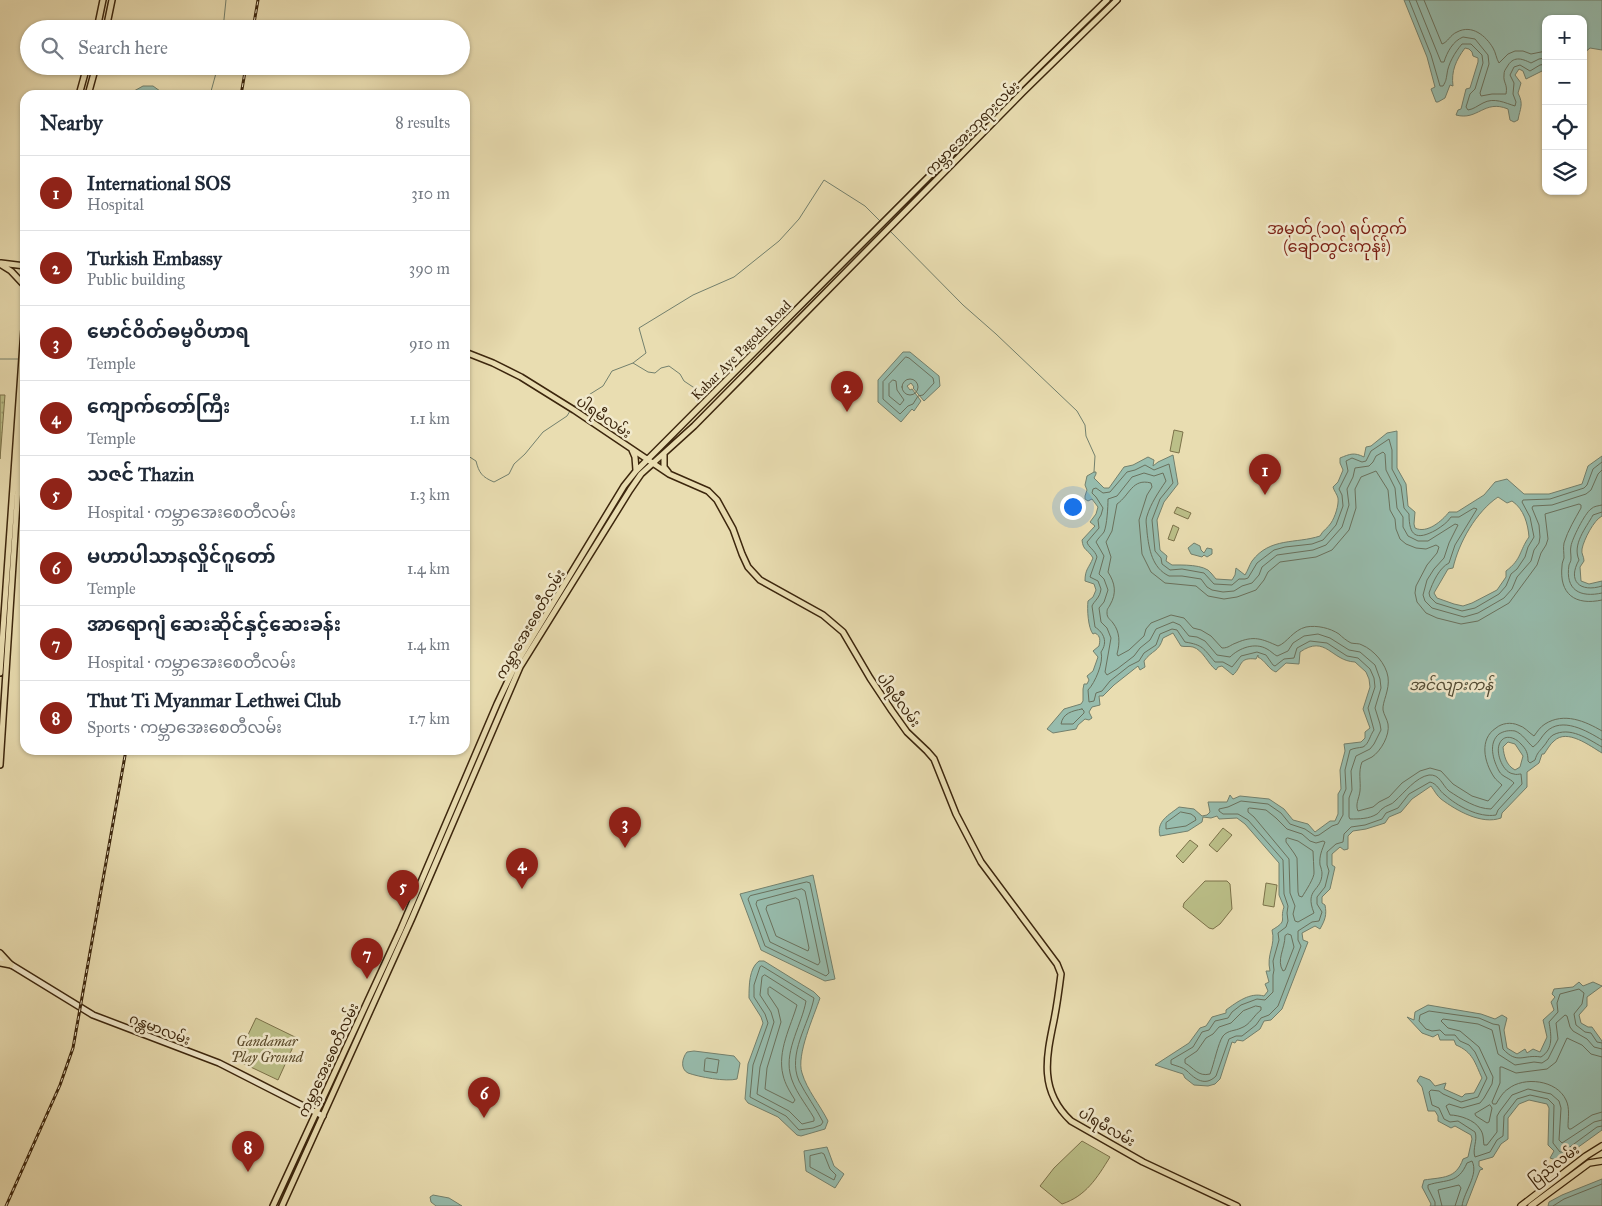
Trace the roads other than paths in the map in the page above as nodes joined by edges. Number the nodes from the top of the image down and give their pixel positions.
1 (103, 0) edge
2 (112, 0) edge
3 (1107, 0) edge
4 (1117, 0) edge
5 (99, 20) edge
6 (108, 20) edge
7 (86, 75) edge
8 (94, 75) edge
9 (81, 90) edge
10 (89, 90) edge
11 (895, 210) junction
12 (901, 216) junction
13 (0, 264) edge
14 (20, 265) edge
15 (838, 268) joint
16 (20, 281) edge
17 (470, 354) edge
18 (20, 382) edge
19 (688, 420) junction
20 (694, 426) junction
21 (659, 448) junction
22 (632, 449) junction
23 (664, 454) junction
24 (20, 456) edge
25 (647, 460) junction
26 (654, 464) junction
27 (636, 471) junction
28 (642, 474) junction
29 (669, 474) junction
30 (601, 532) junction
31 (0, 673) edge
32 (495, 716) junction
33 (0, 764) edge
34 (0, 953) edge
35 (0, 958) edge
36 (0, 963) edge
37 (11, 965) junction
38 (367, 1002) junction
39 (373, 1005) junction
40 (359, 1020) junction
41 (365, 1023) junction
42 (335, 1072) junction
43 (342, 1074) junction
44 (316, 1113) junction
45 (323, 1116) junction
46 (1602, 1146) edge
47 (1602, 1161) edge
48 (1533, 1202) edge
49 (273, 1206) edge
50 (282, 1206) edge
51 (1237, 1206) edge
52 (1521, 1206) edge

1 - 5 main road
2 - 6 main road
3 - 11 main road, ကမ္ဘာအေးဘုရားလမ်း
4 - 12 main road, ကမ္ဘာအေးဘုရားလမ်း
7 - 9 main road
8 - 10 main road
11 - 12 main road
11 - 15 main road, ကမ္ဘာအေးဘုရားလမ်း
12 - 20 main road, ကမ္ဘာအေးဘုရားလမ်း
13 - 14 main road
13 - 16 main road
15 - 19 main road, Kabar Aye Pagoda Road
17 - 22 main road, ပါရမီလမ်း
18 - 31 main road
19 - 20 main road
19 - 21 main road, Kabar Aye Pagoda Road
20 - 23 main road
21 - 22 main road
21 - 25 main road
22 - 25 main road, ပါရမီလမ်း
22 - 27 main road
23 - 26 main road
23 - 29 main road
24 - 33 main road
25 - 26 main road, ပါရမီလမ်း
25 - 27 main road
26 - 28 main road
26 - 29 main road, ပါရမီလမ်း
27 - 30 main road, ကမ္ဘာအေးစေတီလမ်း
28 - 29 main road
28 - 30 main road, ကမ္ဘာအေးစေတီလမ်း
29 - 51 main road, ပါရမီလမ်း
30 - 32 main road, ကမ္ဘာအေးစေတီလမ်း
32 - 38 main road, ကမ္ဘာအေးစေတီလမ်း
32 - 39 main road, ကမ္ဘာအေးစေတီလမ်း
34 - 37 main road
35 - 37 main road, ဂန္တမာလမ်း
36 - 37 main road
37 - 44 main road, ဂန္တမာလမ်း
38 - 39 main road
38 - 40 main road, ကမ္ဘာအေးစေတီလမ်း
39 - 41 main road, ကမ္ဘာအေးစေတီလမ်း
40 - 41 main road
40 - 42 main road, ကမ္ဘာအေးစေတီလမ်း
41 - 43 main road, ကမ္ဘာအေးစေတီလမ်း
42 - 43 main road
42 - 44 main road, ကမ္ဘာအေးစေတီလမ်း
43 - 45 main road, ကမ္ဘာအေးစေတီလမ်း
44 - 45 main road, ဂန္တမာလမ်း
44 - 49 main road, ကမ္ဘာအေးစေတီလမ်း
45 - 50 main road, ကမ္ဘာအေးစေတီလမ်း
46 - 48 highway, ပြည်လမ်း
47 - 48 highway, ပြည်လမ်း
48 - 52 highway, ပြည်လမ်း

